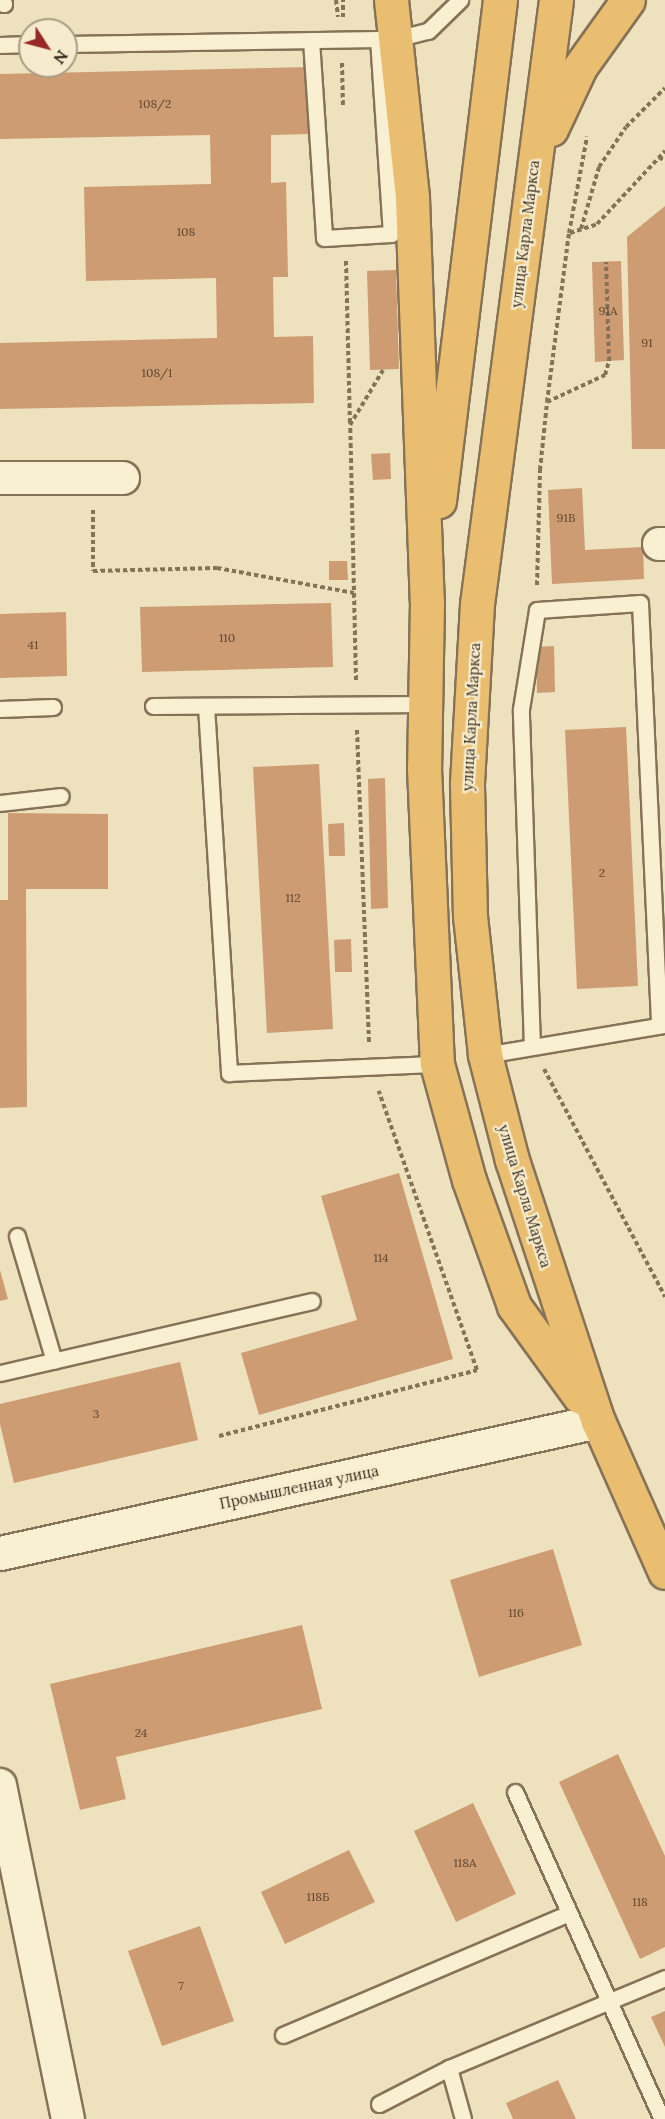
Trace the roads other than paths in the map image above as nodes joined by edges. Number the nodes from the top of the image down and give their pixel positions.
1 (391, 0) edge
2 (460, 0) edge
3 (500, 0) edge
4 (556, 0) edge
5 (628, 0) edge
6 (387, 39) junction
7 (311, 40) junction
8 (18, 44) edge
9 (78, 44) edge
10 (0, 45) edge
11 (531, 194) junction
12 (0, 478) edge
13 (108, 478) road end
14 (427, 601) junction
15 (426, 704) junction
16 (153, 706) dead end
17 (207, 706) junction
18 (53, 707) dead end
19 (0, 709) edge
20 (62, 796) dead end
21 (0, 803) edge
22 (662, 1026) edge
23 (532, 1047) junction
24 (485, 1055) junction
25 (437, 1064) junction
26 (17, 1236) dead end
27 (312, 1301) dead end
28 (54, 1361) junction
29 (0, 1373) edge
30 (598, 1421) junction
31 (0, 1553) edge
32 (665, 1572) edge
33 (0, 1785) edge
34 (515, 1791) dead end
35 (570, 1913) junction
36 (665, 1978) edge
37 (610, 2004) junction
38 (283, 2035) dead end
39 (449, 2068) junction
40 (379, 2104) dead end
41 (68, 2119) edge
42 (463, 2119) edge
43 (662, 2119) edge

1 - 6 highway
2 - 6 lane
3 - 14 highway
4 - 11 highway, улица Карла Маркса
5 - 11 highway
6 - 7 lane
6 - 7 lane
6 - 14 highway
7 - 9 lane
8 - 10 lane
11 - 24 highway, улица Карла Маркса
12 - 13 street
14 - 15 highway, улица Карла Маркса
15 - 17 lane
15 - 25 highway, улица Карла Маркса
16 - 17 lane
17 - 25 lane
18 - 19 lane
20 - 21 lane
22 - 23 lane
22 - 23 lane
23 - 24 lane
24 - 30 highway, улица Карла Маркса
25 - 30 highway, улица Карла Маркса
26 - 28 lane
27 - 28 lane
28 - 29 lane
30 - 31 street, Промышленная улица
30 - 32 highway, улица Карла Маркса
33 - 41 street
34 - 35 lane
35 - 37 lane
35 - 38 lane
36 - 37 lane
37 - 39 lane
37 - 43 lane
39 - 40 lane
39 - 42 lane

